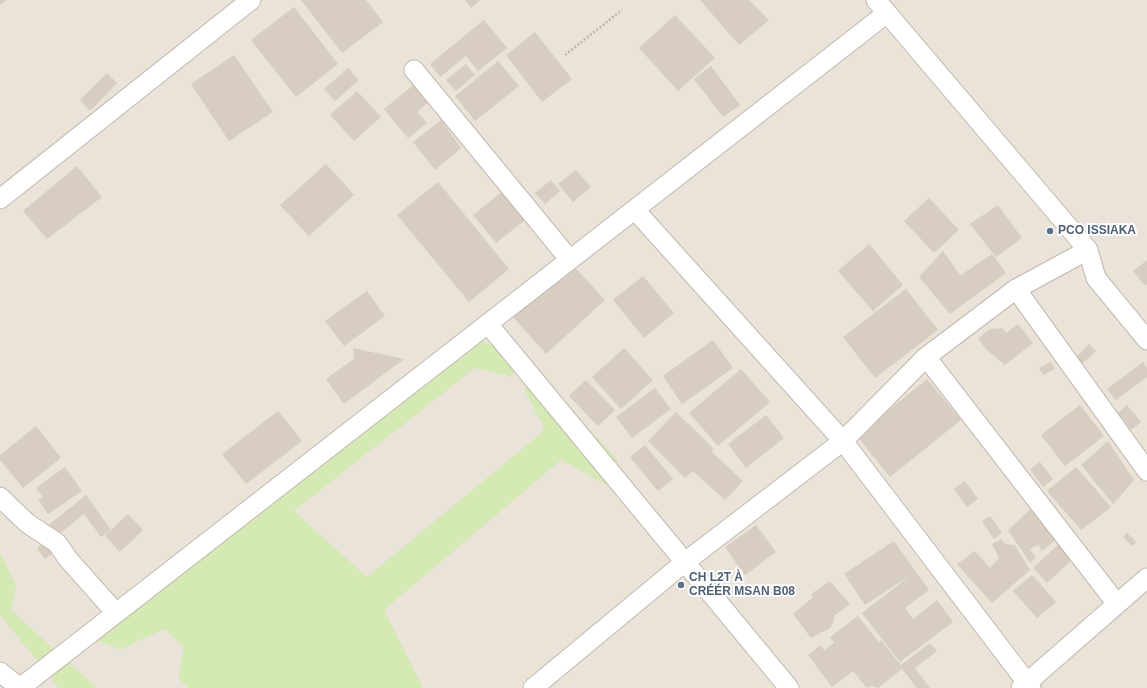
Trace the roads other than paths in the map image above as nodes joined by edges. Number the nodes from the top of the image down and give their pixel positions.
1 (251, 0) edge
2 (881, 7) edge
3 (414, 70) dead end
4 (0, 199) edge
5 (635, 210) junction
6 (1088, 250) junction
7 (570, 260) junction
8 (1016, 289) junction
9 (488, 324) junction
10 (1147, 340) edge
11 (926, 357) junction
12 (843, 442) junction
13 (1147, 471) edge
14 (0, 497) edge
15 (685, 562) junction
16 (1147, 578) edge
17 (1117, 604) junction
18 (116, 613) junction
19 (0, 672) edge
20 (1026, 686) edge
21 (20, 688) edge
22 (533, 688) edge
23 (789, 688) edge

1 - 4 street
2 - 5 street
2 - 6 street
3 - 7 street
5 - 7 street
5 - 12 street
6 - 8 street
6 - 10 street
7 - 9 street
8 - 11 street
8 - 13 street
9 - 15 street
9 - 18 street
11 - 12 street
11 - 17 street
12 - 15 street
12 - 20 street
14 - 18 street
15 - 22 street
15 - 23 street
16 - 17 street
17 - 20 street
18 - 21 street
19 - 21 street

